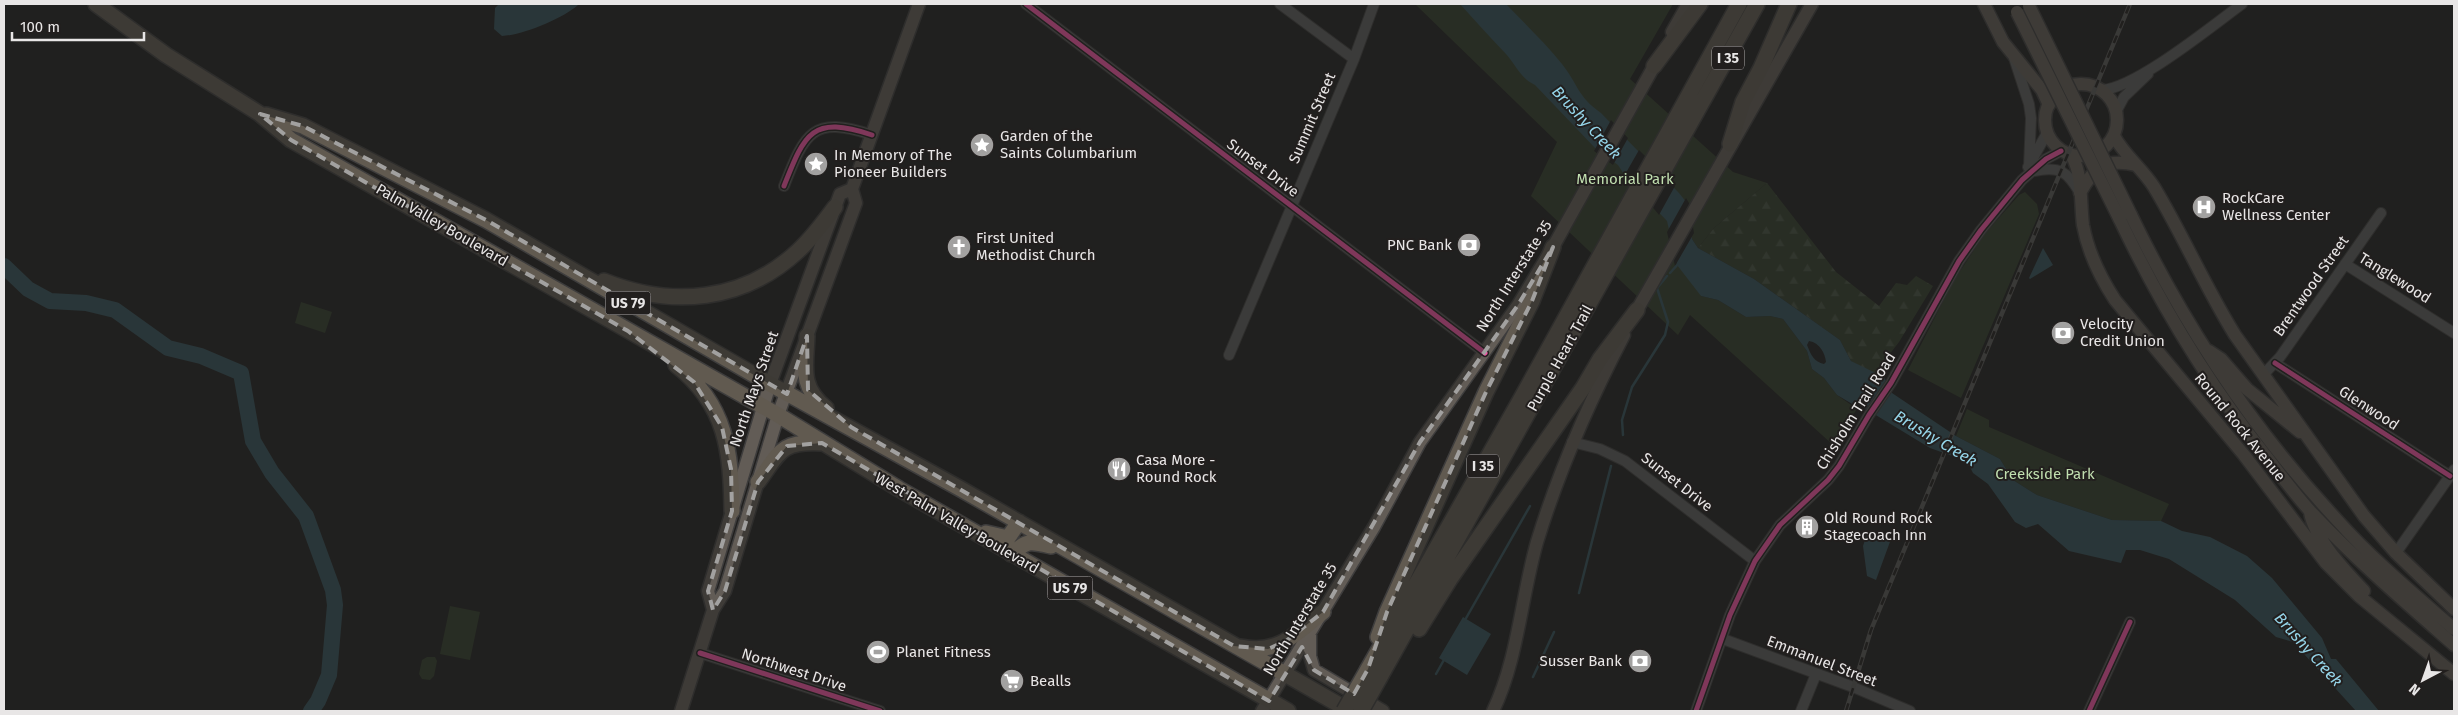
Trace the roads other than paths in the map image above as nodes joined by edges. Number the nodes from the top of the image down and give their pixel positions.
1 (96, 4) edge
2 (919, 4) edge
3 (1026, 4) edge
4 (1280, 4) edge
5 (1374, 4) edge
6 (1688, 4) edge
7 (1700, 4) edge
8 (1739, 4) edge
9 (1758, 4) edge
10 (1789, 4) edge
11 (1812, 4) edge
12 (1984, 4) edge
13 (2242, 4) edge
14 (2029, 5) edge
15 (2015, 8) edge
16 (2014, 58) junction
17 (1354, 59) junction
18 (2151, 69) junction
19 (1652, 70) junction
20 (2102, 90) junction
21 (2050, 105) junction
22 (2117, 110) junction
23 (260, 114) junction
24 (2047, 133) junction
25 (872, 134) junction
26 (2114, 136) junction
27 (1730, 144) junction
28 (2066, 154) junction
29 (2136, 164) junction
30 (2031, 169) junction
31 (784, 186) dead end
32 (852, 189) junction
33 (2080, 193) junction
34 (1291, 205) junction
35 (835, 207) junction
36 (2381, 213) dead end
37 (2125, 218) junction
38 (486, 220) joint
39 (1556, 242) junction
40 (553, 260) junction
41 (2346, 264) junction
42 (1639, 306) junction
43 (628, 332) junction
44 (2454, 334) edge
45 (807, 336) junction
46 (2204, 348) junction
47 (1485, 353) junction
48 (1228, 355) dead end
49 (2275, 363) junction
50 (2264, 374) junction
51 (770, 384) junction
52 (787, 393) junction
53 (764, 407) junction
54 (778, 415) junction
55 (851, 427) junction
56 (2308, 438) junction
57 (1572, 442) junction
58 (822, 443) junction
59 (2452, 473) edge
60 (758, 482) junction
61 (2309, 510) junction
62 (732, 511) junction
63 (1019, 522) junction
64 (966, 527) junction
65 (1066, 550) junction
66 (2396, 553) junction
67 (1011, 554) junction
68 (1755, 561) junction
69 (2454, 608) edge
70 (713, 610) junction
71 (1322, 612) junction
72 (2388, 620) junction
73 (2130, 622) dead end
74 (2454, 629) edge
75 (1310, 635) junction
76 (1722, 639) junction
77 (2454, 645) edge
78 (1234, 646) junction
79 (700, 653) junction
80 (1374, 673) junction
81 (1816, 674) junction
82 (2454, 674) edge
83 (1285, 675) junction
84 (1266, 706) edge
85 (1344, 709) edge
86 (681, 711) edge
87 (880, 711) edge
88 (1288, 711) edge
89 (1361, 711) edge
90 (1383, 711) edge
91 (1493, 711) edge
92 (1696, 711) edge
93 (1802, 711) edge
94 (1910, 711) edge
95 (2089, 711) edge

1 - 23 highway, Palm Valley Boulevard / US 79
2 - 25 main road, North Mays Street
3 - 34 street, Sunset Drive
4 - 17 street
5 - 17 street, Summit Street
6 - 19 main road, North Interstate 35
7 - 19 highway
8 - 80 highway, Purple Heart Trail / I 35
9 - 80 highway, Purple Heart Trail / I 35
10 - 27 highway
11 - 27 main road
12 - 16 main road
13 - 18 street
14 - 37 main road, bridge
15 - 37 main road, bridge
16 - 21 main road
16 - 30 street
17 - 34 street, Summit Street
18 - 20 street
18 - 22 street
19 - 39 main road, North Interstate 35
20 - 21 main road
20 - 22 main road
21 - 24 main road
22 - 26 main road
23 - 38 highway, Palm Valley Boulevard / US 79
23 - 43 highway, Palm Valley Boulevard / US 79
24 - 28 main road
24 - 30 street, Chisholm Trail Road
25 - 31 street
25 - 32 main road, North Mays Street
26 - 28 main road
26 - 29 main road
27 - 42 main road
28 - 30 street, Chisholm Trail Road
28 - 33 main road, Round Rock Avenue
29 - 33 main road
29 - 50 main road
30 - 33 street
30 - 68 street, Chisholm Trail Road
32 - 35 main road, North Mays Street
32 - 45 main road, North Mays Street
33 - 72 main road, Round Rock Avenue
34 - 47 street, Sunset Drive
34 - 48 street, Summit Street
35 - 40 highway
35 - 51 main road, North Mays Street
36 - 41 street, Brentwood Street
37 - 46 main road
37 - 61 main road
38 - 40 highway, West Palm Valley Boulevard / US 79
39 - 47 main road, North Interstate 35
39 - 80 highway
40 - 51 highway, West Palm Valley Boulevard / US 79
41 - 44 street, Tanglewood
41 - 49 street, Brentwood Street
42 - 57 main road
42 - 80 highway
43 - 53 highway, West Palm Valley Boulevard / US 79
43 - 62 highway
45 - 52 main road, North Mays Street
45 - 55 highway
46 - 56 main road
46 - 74 main road
47 - 71 main road, North Interstate 35
49 - 50 street, Brentwood Street
49 - 59 street, Glenwood
50 - 56 main road
51 - 52 highway, West Palm Valley Boulevard / US 79
51 - 53 main road, North Mays Street
52 - 54 main road, North Mays Street
52 - 55 highway, West Palm Valley Boulevard / US 79
53 - 54 highway, West Palm Valley Boulevard / US 79
53 - 62 main road, North Mays Street
54 - 58 highway, West Palm Valley Boulevard / US 79
54 - 60 main road, North Mays Street
55 - 63 highway, West Palm Valley Boulevard / US 79
56 - 66 main road
57 - 68 street, Sunset Drive
57 - 91 main road
58 - 60 highway
58 - 64 highway, West Palm Valley Boulevard / US 79
59 - 66 street
60 - 70 main road, North Mays Street
61 - 72 main road
61 - 77 main road
62 - 70 main road, North Mays Street
63 - 64 highway
63 - 65 highway, West Palm Valley Boulevard / US 79
64 - 67 highway, West Palm Valley Boulevard / US 79
65 - 67 highway
65 - 78 highway, West Palm Valley Boulevard / US 79
66 - 69 main road
67 - 84 highway, West Palm Valley Boulevard / US 79
68 - 76 street, Chisholm Trail Road
70 - 79 main road, North Mays Street
71 - 75 main road, North Interstate 35
71 - 78 highway
72 - 82 main road, Round Rock Avenue
73 - 95 street
75 - 83 main road, North Interstate 35
75 - 90 main road
76 - 81 street, Emmanuel Street
76 - 92 street, Chisholm Trail Road
78 - 83 highway, US 79
79 - 86 main road, North Mays Street
79 - 87 street, Northwest Drive
80 - 85 highway, Purple Heart Trail / I 35, bridge
80 - 89 highway, Purple Heart Trail / I 35, bridge
81 - 93 street
81 - 94 street, Emmanuel Street
83 - 84 main road, North Interstate 35
83 - 85 highway, US 79
84 - 88 highway, West Palm Valley Boulevard / US 79

